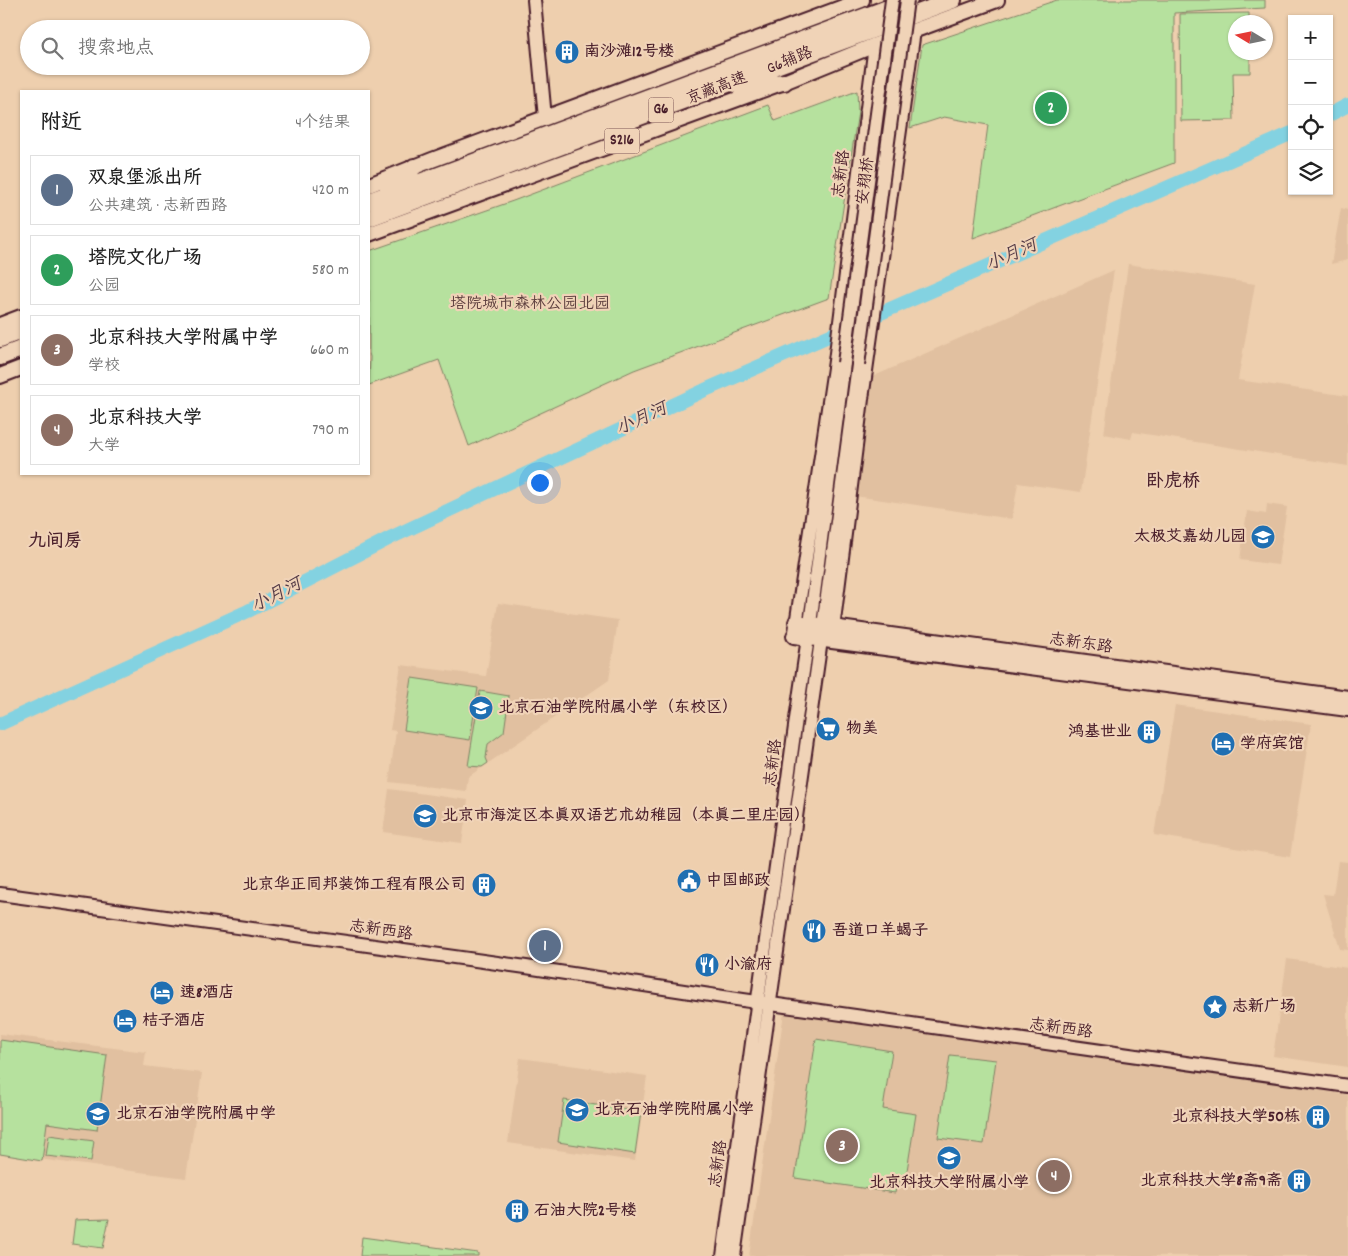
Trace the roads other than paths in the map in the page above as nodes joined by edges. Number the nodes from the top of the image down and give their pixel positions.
1 (534, 0) edge
2 (862, 0) edge
3 (892, 0) edge
4 (908, 0) edge
5 (953, 0) edge
6 (997, 0) edge
7 (914, 30) junction
8 (875, 45) junction
9 (784, 82) junction
10 (719, 88) junction
11 (869, 91) junction
12 (906, 95) junction
13 (545, 118) junction
14 (414, 167) joint
15 (370, 195) edge
16 (370, 218) edge
17 (370, 234) edge
18 (20, 317) edge
19 (0, 325) edge
20 (20, 331) edge
21 (0, 339) edge
22 (20, 349) edge
23 (0, 357) edge
24 (839, 362) junction
25 (858, 365) junction
26 (20, 368) edge
27 (0, 376) edge
28 (862, 399) junction
29 (821, 454) junction
30 (828, 483) junction
31 (814, 632) junction
32 (1348, 698) edge
33 (1348, 709) edge
34 (0, 894) edge
35 (764, 1003) junction
36 (1348, 1086) edge
37 (723, 1256) edge
38 (734, 1256) edge

1 - 13 street
2 - 13 main road, G6辅路
3 - 24 street, 安翔桥, bridge
4 - 15 highway, 京藏高速 / G6
4 - 25 street, 安翔桥, bridge
5 - 10 highway, 京藏高速 / G6
6 - 7 main road, G6辅路 / S216
7 - 8 main road, G6辅路 / S216
7 - 12 street
8 - 9 main road, G6辅路 / S216
8 - 11 street, 志新路
9 - 10 highway
9 - 17 main road, G6辅路 / S216
10 - 16 highway, 京藏高速 / G6
11 - 12 street
11 - 24 street, 志新路
12 - 28 street, 志新路
13 - 14 main road, G6辅路
14 - 15 highway
18 - 19 main road
20 - 21 highway
22 - 23 highway
24 - 29 street, 志新路
24 - 30 street, 志新路
25 - 28 street
25 - 31 street, 志新路
26 - 27 main road
28 - 31 street, 志新路
29 - 30 street
29 - 31 street, 志新路
30 - 31 street, 志新路
31 - 32 main road, 志新东路
31 - 33 main road, 志新东路
31 - 35 street, 志新路
34 - 35 street, 志新西路
35 - 36 street, 志新西路
35 - 37 street, 志新路
35 - 38 street, 志新路

